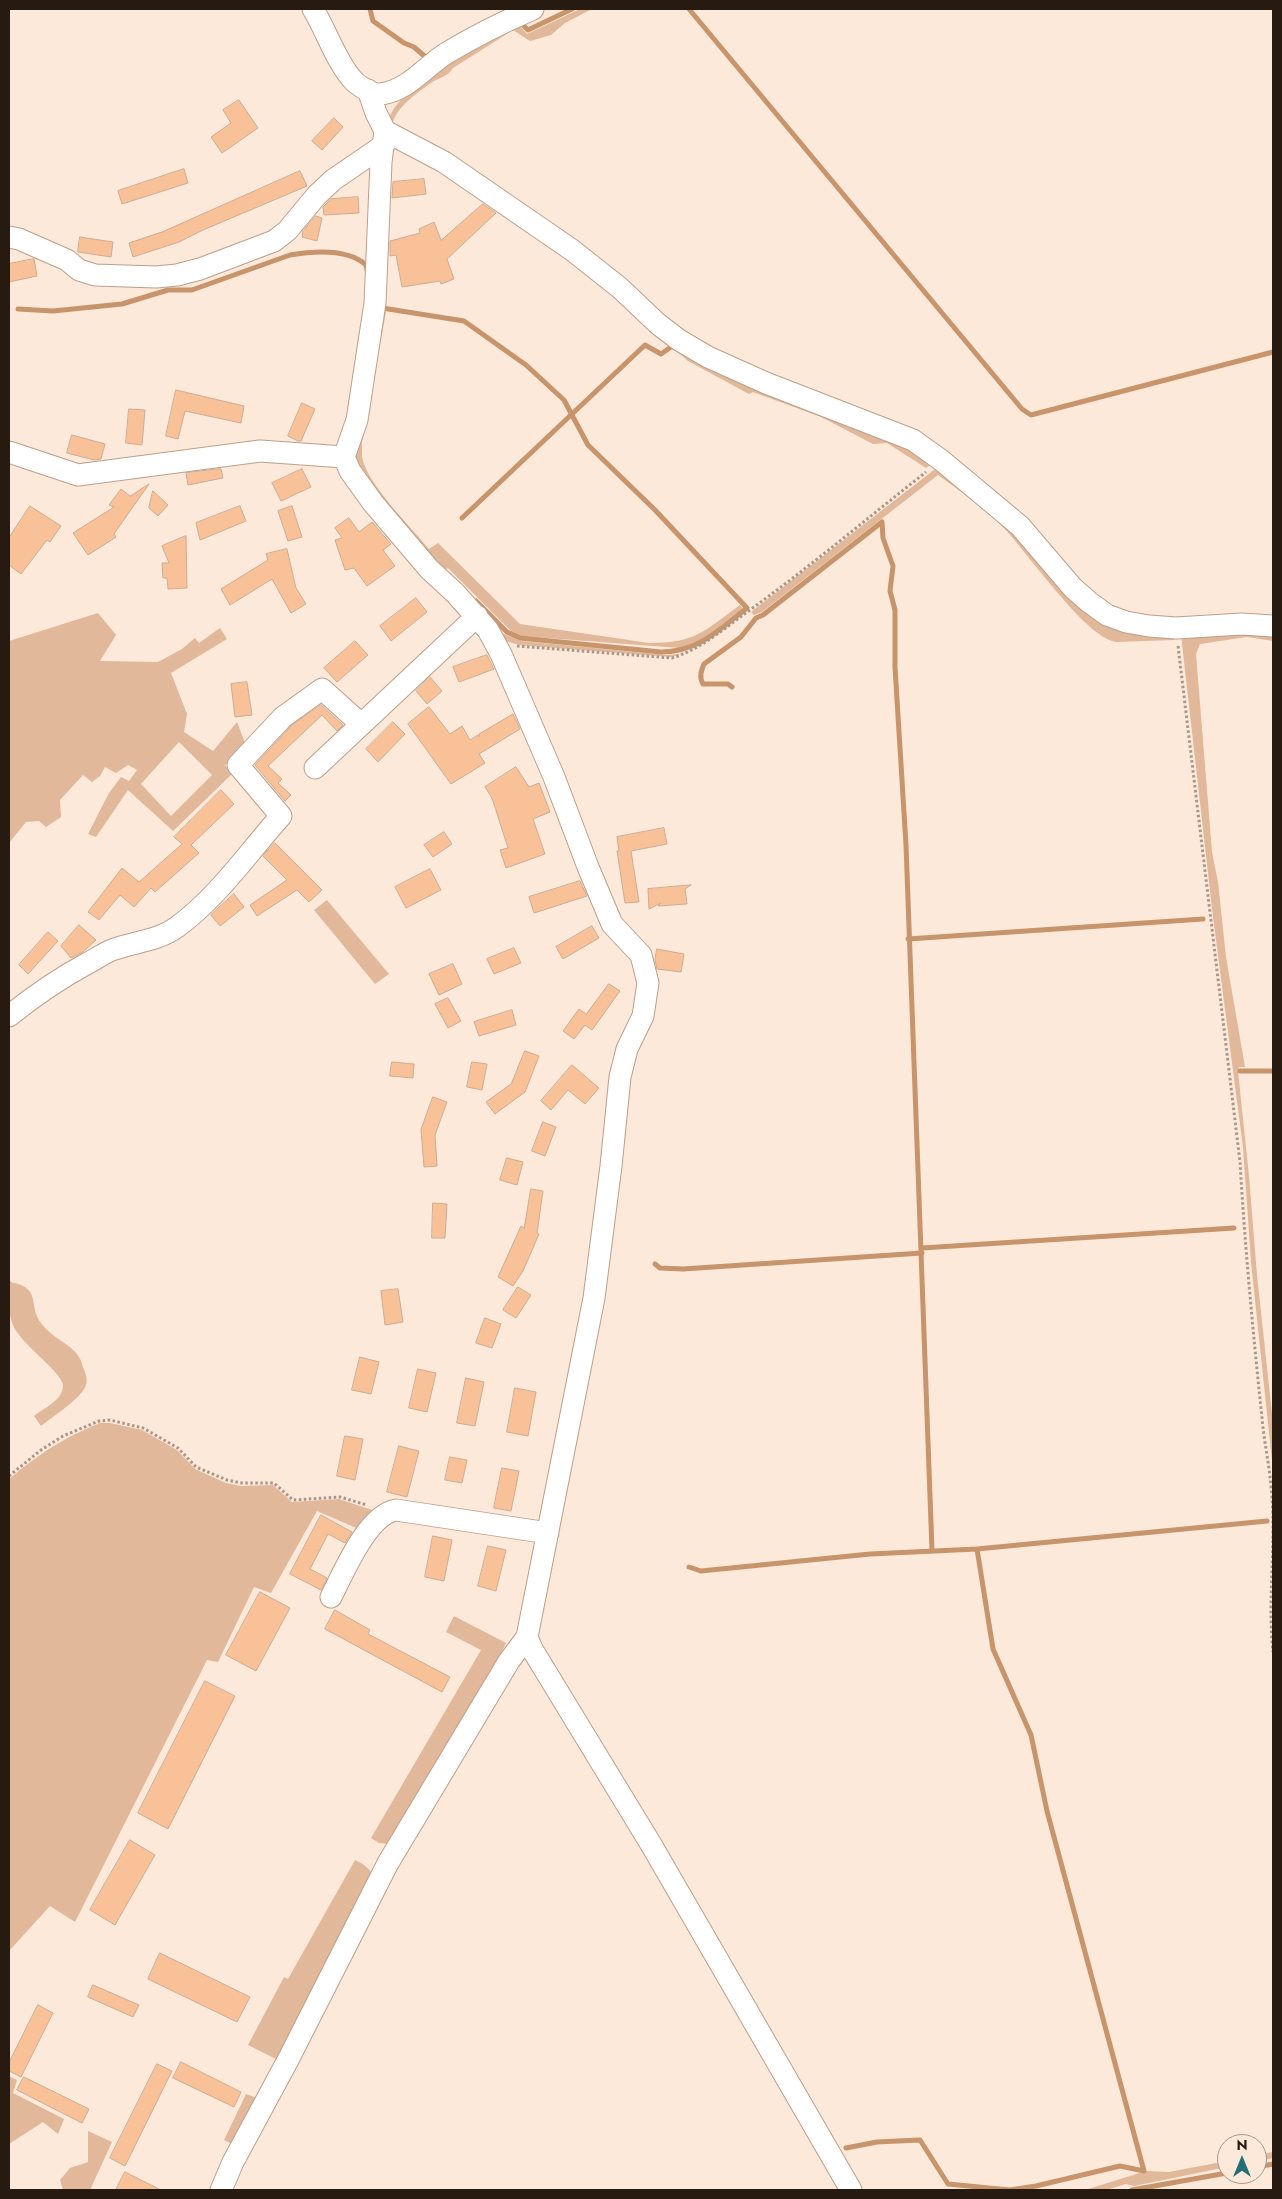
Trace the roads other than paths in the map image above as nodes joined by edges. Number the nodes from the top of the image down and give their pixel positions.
1 (313, 9) edge
2 (533, 9) edge
3 (368, 90) junction
4 (384, 138) junction
5 (9, 237) edge
6 (9, 452) edge
7 (344, 457) junction
8 (477, 616) junction
9 (1273, 626) edge
10 (361, 724) junction
11 (316, 768) dead end
12 (9, 1016) edge
13 (548, 1533) junction
14 (331, 1597) dead end
15 (527, 1637) junction
16 (221, 2190) edge
17 (851, 2190) edge

1 - 3 street
2 - 3 street
3 - 4 street
4 - 5 street
4 - 7 street
4 - 9 street
6 - 7 street
7 - 8 street
8 - 10 street
8 - 13 street
10 - 11 street
10 - 12 street
13 - 14 street
13 - 15 street
15 - 16 street
15 - 17 street

